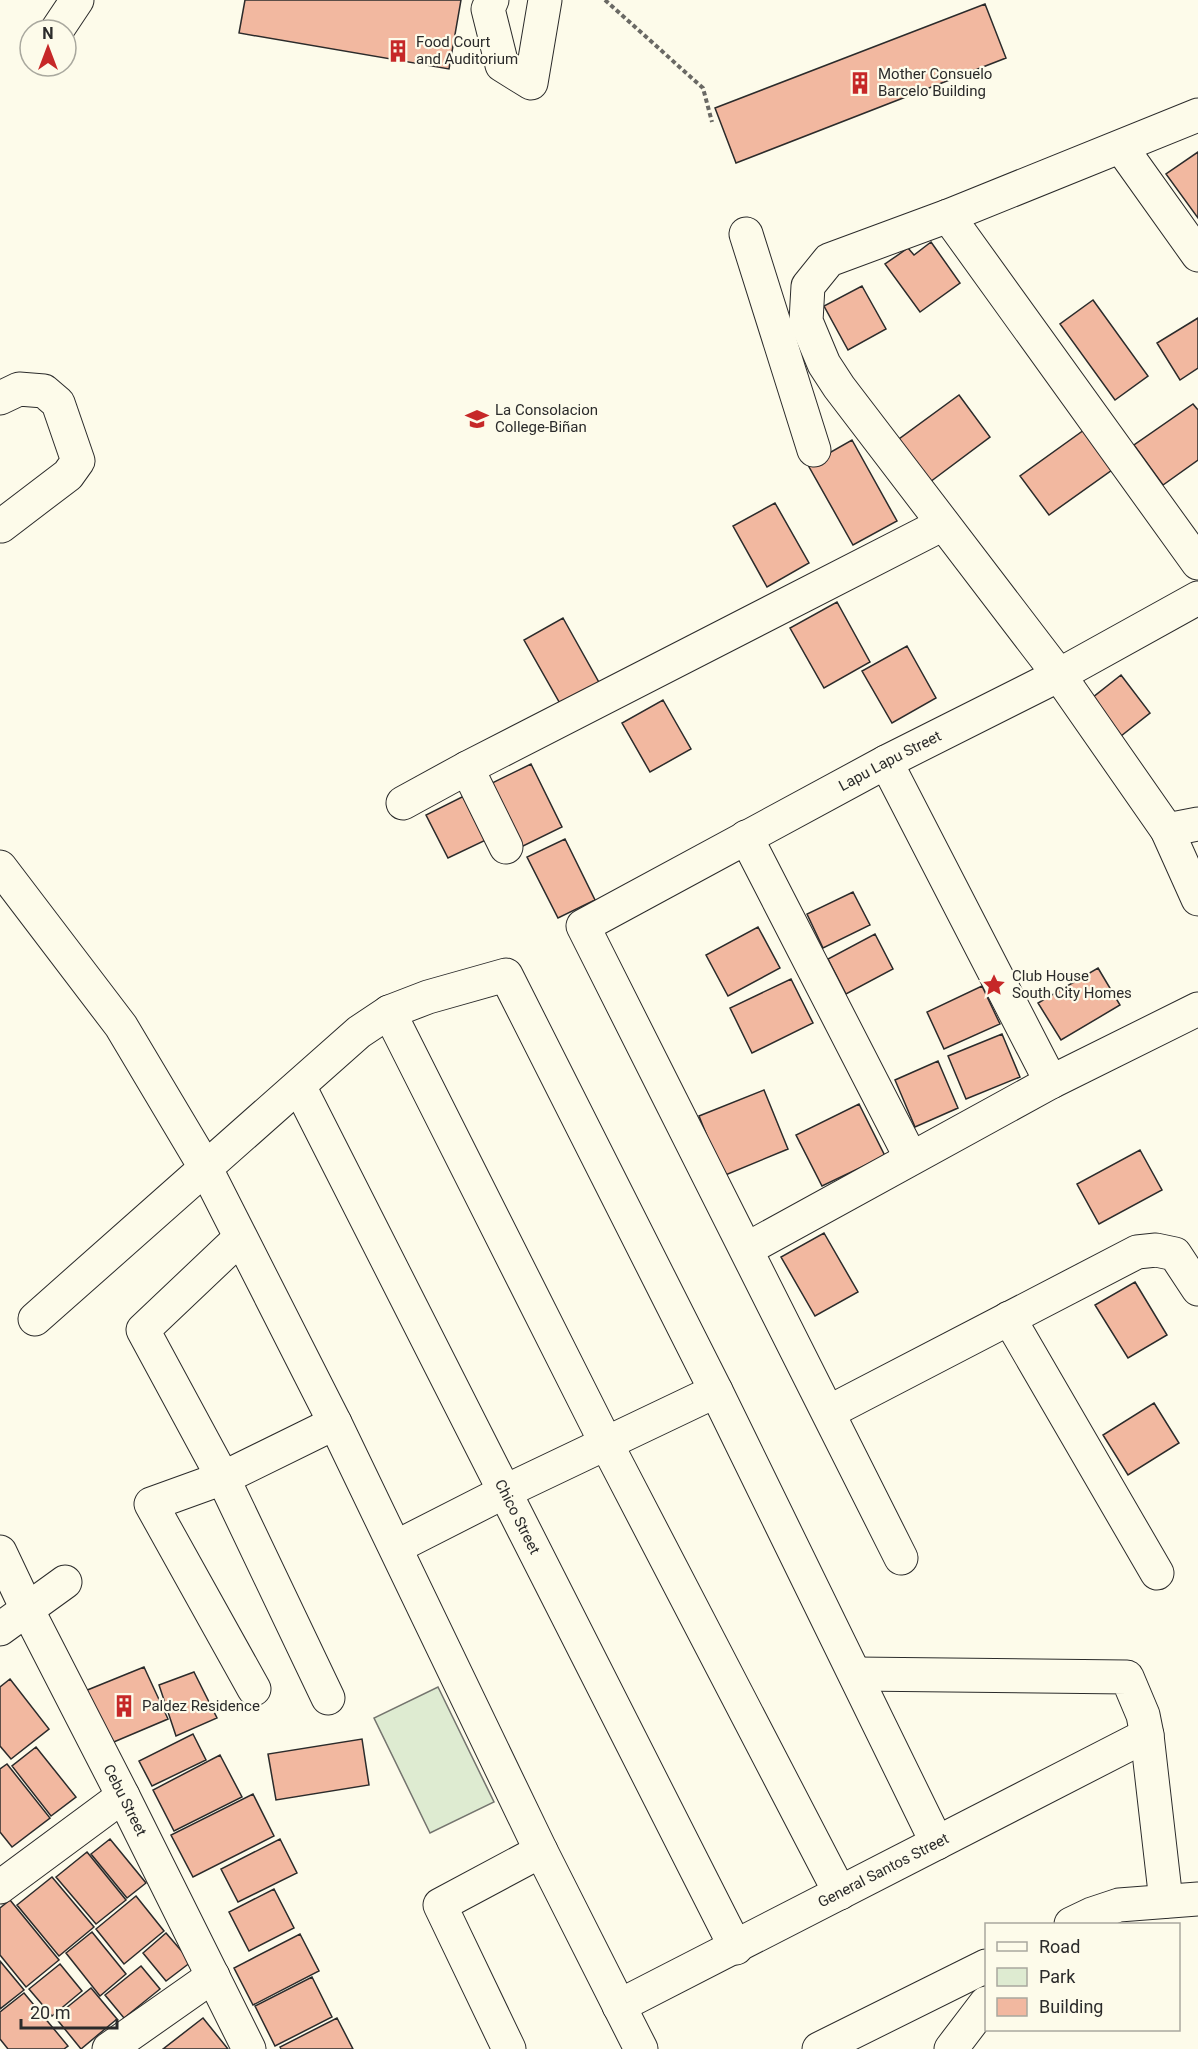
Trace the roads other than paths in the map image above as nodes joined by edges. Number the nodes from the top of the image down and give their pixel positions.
1 (77, 0) edge
2 (492, 0) edge
3 (545, 0) edge
4 (65, 18) edge
5 (1198, 115) edge
6 (1121, 147) junction
7 (948, 216) junction
8 (746, 234) dead end
9 (1198, 255) edge
10 (807, 308) junction
11 (772, 317) junction
12 (0, 398) edge
13 (814, 450) dead end
14 (943, 524) junction
15 (1, 526) edge
16 (1198, 563) edge
17 (1198, 598) edge
18 (1059, 675) junction
19 (886, 762) junction
20 (466, 768) junction
21 (403, 803) dead end
22 (1182, 827) edge
23 (746, 837) junction
24 (506, 847) dead end
25 (0, 867) edge
26 (1198, 899) edge
27 (1198, 1009) edge
28 (389, 1012) junction
29 (1051, 1082) junction
30 (299, 1086) junction
31 (911, 1158) junction
32 (204, 1167) junction
33 (240, 1238) junction
34 (747, 1249) junction
35 (1198, 1289) edge
36 (1009, 1318) junction
37 (35, 1319) dead end
38 (716, 1391) junction
39 (829, 1412) junction
40 (334, 1423) junction
41 (606, 1443) junction
42 (223, 1478) junction
43 (504, 1492) junction
44 (396, 1547) junction
45 (0, 1552) edge
46 (901, 1558) dead end
47 (1157, 1573) dead end
48 (65, 1582) dead end
49 (27, 1609) junction
50 (0, 1629) edge
51 (856, 1674) junction
52 (254, 1689) dead end
53 (328, 1698) dead end
54 (1147, 1735) junction
55 (123, 1796) junction
56 (937, 1843) junction
57 (541, 1851) junction
58 (0, 1887) edge
59 (840, 1893) junction
60 (1182, 1900) edge
61 (1073, 1923) edge
62 (736, 1948) junction
63 (985, 1967) edge
64 (213, 1976) junction
65 (619, 2006) junction
66 (985, 2006) edge
67 (109, 2049) edge
68 (249, 2049) edge
69 (509, 2049) edge
70 (640, 2049) edge
71 (819, 2049) edge
72 (951, 2049) edge

1 - 4 street
2 - 3 street
5 - 6 street
6 - 7 street
6 - 9 street
7 - 10 street
7 - 16 street
8 - 11 street
10 - 11 street
10 - 14 street
11 - 13 street
12 - 15 street
14 - 18 street
14 - 20 street
17 - 18 street, Lapu Lapu Street
18 - 19 street, Lapu Lapu Street
18 - 22 street
19 - 23 street, Lapu Lapu Street
19 - 29 street
20 - 21 street
20 - 24 street
22 - 26 street
23 - 31 street
23 - 34 street, Lapu Lapu Street
25 - 32 street
27 - 29 street
28 - 30 street
28 - 38 street
28 - 41 street
29 - 31 street
30 - 32 street
30 - 43 street, Chico Street
31 - 34 street
32 - 33 street
32 - 37 street
33 - 40 street
33 - 42 street
34 - 39 street
35 - 36 street
36 - 39 street
36 - 47 street
38 - 41 street
38 - 51 street
39 - 46 street
40 - 42 street
40 - 44 street
41 - 43 street
41 - 59 street
42 - 52 street
42 - 53 street
43 - 44 street
43 - 62 street, Chico Street
44 - 57 street
45 - 49 street, Cebu Street
48 - 49 street
49 - 50 street
49 - 55 street, Cebu Street
51 - 54 street
51 - 56 street
54 - 56 street, General Santos Street
54 - 60 street
55 - 58 street
55 - 64 street, Cebu Street
56 - 59 street, General Santos Street
57 - 65 street
57 - 69 street
59 - 62 street, General Santos Street
60 - 61 street
62 - 65 street, General Santos Street
63 - 71 street
64 - 67 street
64 - 68 street, Cebu Street
65 - 70 street
66 - 72 street

